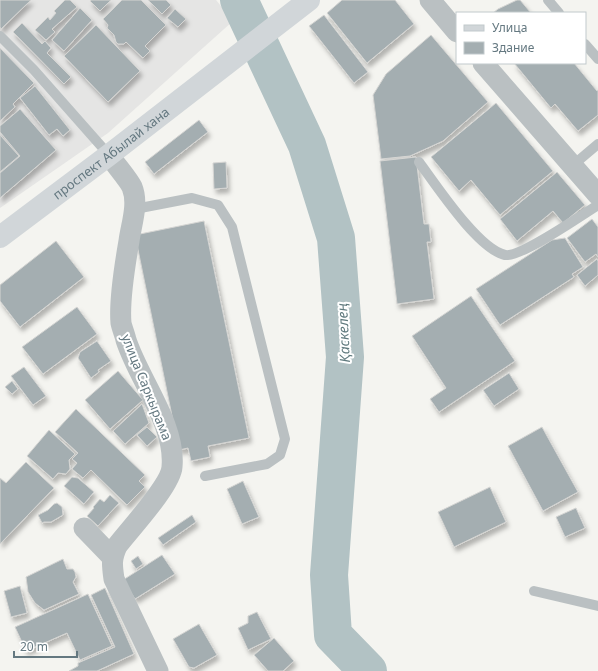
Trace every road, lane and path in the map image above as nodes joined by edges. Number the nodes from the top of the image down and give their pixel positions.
1 (430, 0) edge
2 (548, 0) edge
3 (304, 4) edge
4 (558, 12) edge
5 (456, 31) edge
6 (0, 36) edge
7 (586, 45) edge
8 (598, 59) edge
9 (484, 64) edge
10 (598, 144) edge
11 (109, 156) junction
12 (419, 162) dead end
13 (572, 166) junction
14 (598, 195) edge
15 (598, 205) edge
16 (135, 209) junction
17 (0, 237) edge
18 (205, 476) dead end
19 (84, 528) dead end
20 (112, 557) junction
21 (534, 591) dead end
22 (598, 606) edge
23 (158, 671) edge

1 - 5 street
2 - 4 lane
3 - 11 main road, проспект Абылай хана
6 - 11 lane
7 - 8 lane
9 - 13 street
10 - 13 lane
11 - 16 street, улица Саркырама
11 - 17 main road, проспект Абылай хана
12 - 15 lane
13 - 14 street
16 - 18 lane
16 - 20 street, улица Саркырама
19 - 20 street
20 - 23 street
21 - 22 lane

